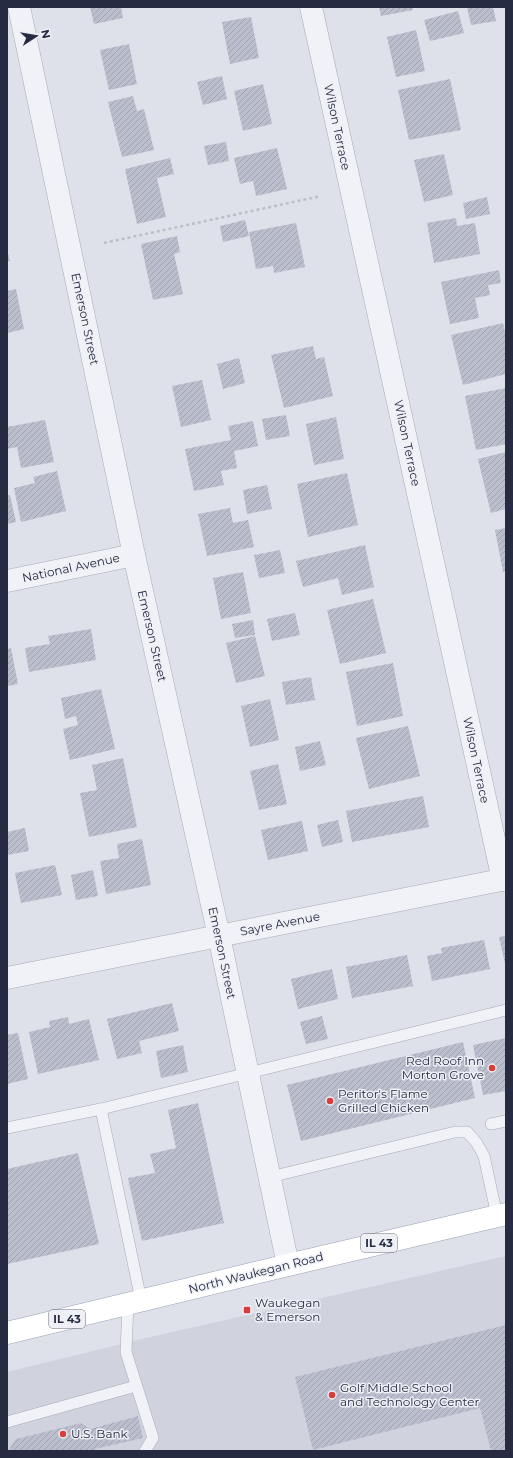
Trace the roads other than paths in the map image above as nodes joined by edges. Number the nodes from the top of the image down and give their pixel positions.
1 (19, 7) edge
2 (311, 7) edge
3 (134, 555) junction
4 (7, 581) edge
5 (504, 880) edge
6 (219, 936) junction
7 (7, 978) edge
8 (506, 1010) edge
9 (248, 1073) junction
10 (101, 1109) junction
11 (506, 1121) edge
12 (491, 1124) dead end
13 (7, 1128) edge
14 (270, 1177) junction
15 (502, 1215) edge
16 (288, 1265) junction
17 (135, 1302) junction
18 (7, 1333) edge
19 (136, 1386) junction
20 (7, 1422) edge
21 (145, 1451) edge

1 - 3 street, Emerson Street
2 - 5 street, Wilson Terrace
3 - 4 street, National Avenue
3 - 6 street, Emerson Street
5 - 6 street, Sayre Avenue
6 - 7 street, Sayre Avenue
6 - 9 street, Emerson Street
8 - 9 lane
9 - 10 lane
9 - 14 street, Emerson Street
10 - 13 lane
10 - 17 lane
11 - 12 lane
14 - 15 lane
14 - 16 street, Emerson Street
15 - 16 main road, North Waukegan Road / IL 43
16 - 17 main road, North Waukegan Road / IL 43
17 - 18 main road, North Waukegan Road / IL 43
17 - 19 lane
19 - 20 lane
19 - 21 lane

